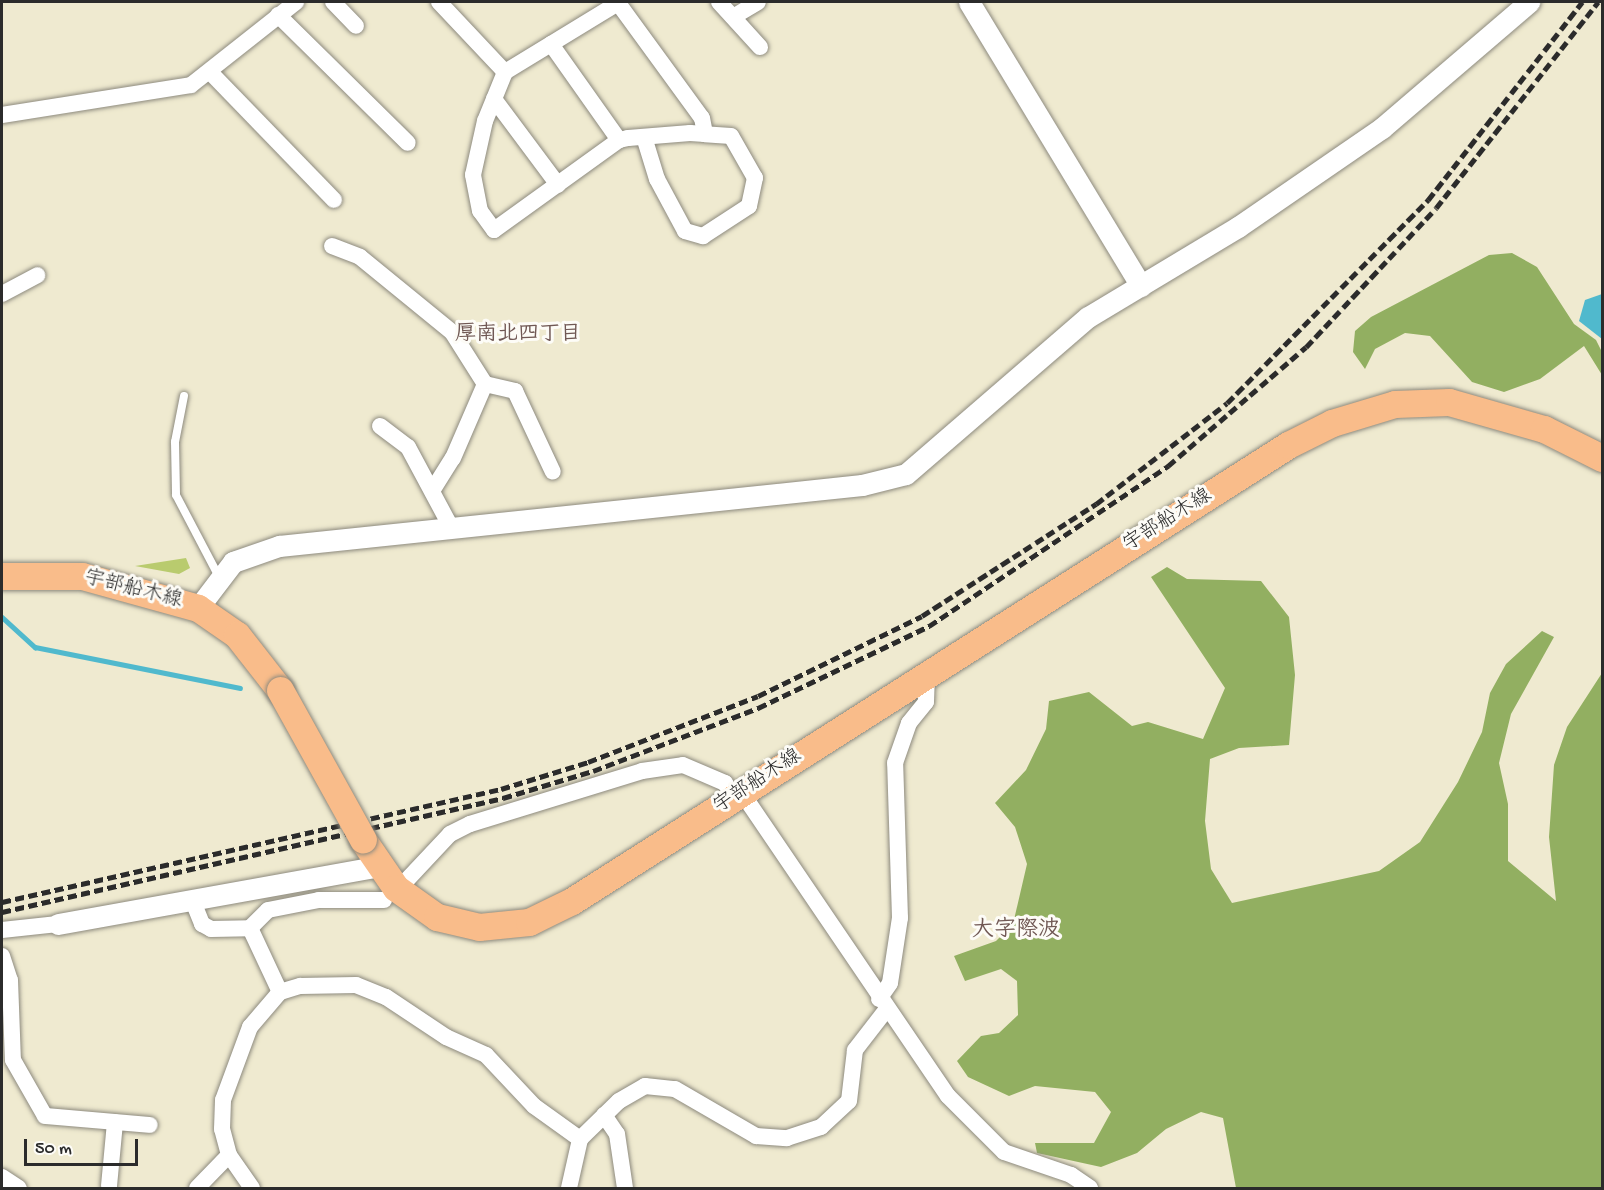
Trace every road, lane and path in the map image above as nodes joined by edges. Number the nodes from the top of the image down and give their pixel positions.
1 (296, 2) edge
2 (333, 2) edge
3 (439, 2) edge
4 (719, 2) edge
5 (758, 2) edge
6 (969, 2) edge
7 (1529, 2) edge
8 (278, 15) junction
9 (733, 17) junction
10 (356, 26) dead end
11 (551, 44) junction
12 (760, 47) dead end
13 (210, 72) junction
14 (506, 72) junction
15 (494, 99) junction
16 (2, 115) edge
17 (705, 134) junction
18 (644, 136) junction
19 (619, 140) junction
20 (408, 143) dead end
21 (558, 185) junction
22 (334, 200) dead end
23 (332, 246) dead end
24 (37, 275) dead end
25 (1141, 286) junction
26 (2, 294) edge
27 (485, 384) junction
28 (184, 396) dead end
29 (380, 426) dead end
30 (1602, 459) edge
31 (553, 472) dead end
32 (432, 491) junction
33 (452, 529) junction
34 (218, 575) junction
35 (2, 576) edge
36 (198, 608) junction
37 (927, 674) junction
38 (738, 796) junction
39 (379, 866) junction
40 (405, 882) dead end
41 (192, 899) junction
42 (384, 900) dead end
43 (58, 924) joint
44 (250, 927) junction
45 (2, 930) edge
46 (2, 956) edge
47 (280, 992) junction
48 (883, 1005) junction
49 (604, 1115) junction
50 (115, 1122) junction
51 (150, 1125) dead end
52 (580, 1139) junction
53 (229, 1155) junction
54 (2, 1177) edge
55 (109, 1186) dead end
56 (19, 1188) edge
57 (197, 1188) edge
58 (252, 1188) edge
59 (569, 1188) edge
60 (625, 1188) edge
61 (1090, 1188) edge

1 - 8 street
2 - 10 street
3 - 14 street
4 - 9 street
5 - 9 street
6 - 25 street
7 - 25 street
8 - 13 street
8 - 20 street
9 - 12 street
11 - 14 street
11 - 17 street
11 - 19 street
13 - 16 street
13 - 22 street
14 - 15 street
15 - 21 street
15 - 21 street
17 - 18 street
17 - 18 street
18 - 19 street
19 - 21 street
23 - 27 street
24 - 26 street
25 - 33 street
27 - 31 street
27 - 32 street
28 - 34 lane
29 - 32 street
30 - 37 main road, 宇部船木線
32 - 33 street
33 - 34 street
34 - 36 street
35 - 36 main road, 宇部船木線
36 - 39 main road, 宇部船木線, bridge
37 - 38 main road, 宇部船木線
37 - 48 street
38 - 39 main road, 宇部船木線
38 - 40 street
38 - 48 street
39 - 41 street
41 - 43 street
41 - 44 street
42 - 44 street
43 - 45 street
44 - 47 street
46 - 50 street
47 - 52 street
47 - 53 street
48 - 49 street
48 - 61 street
49 - 52 street
49 - 60 street
50 - 51 street
50 - 55 street
52 - 59 street
53 - 57 street
53 - 58 street
54 - 56 street

